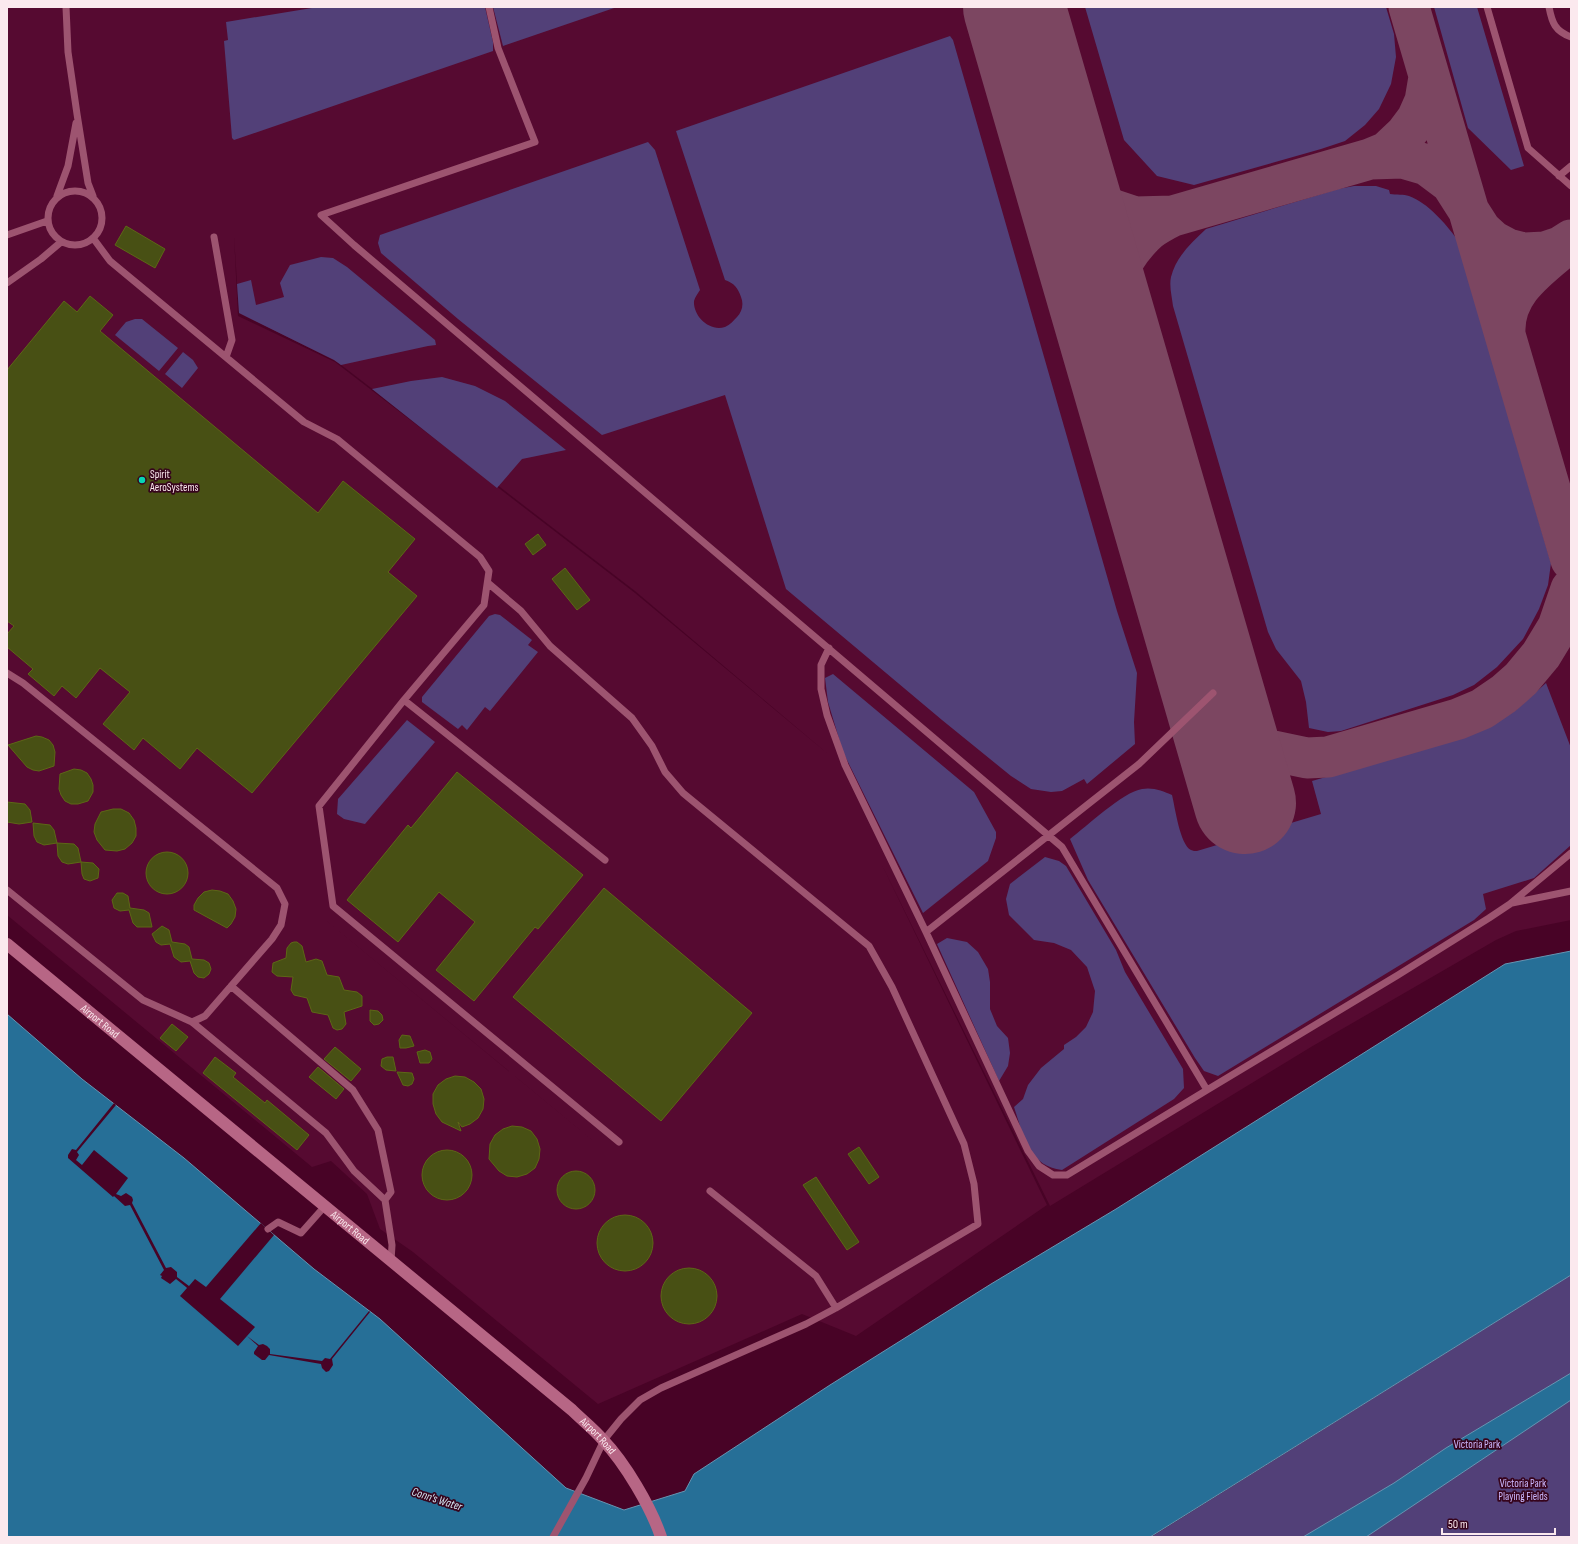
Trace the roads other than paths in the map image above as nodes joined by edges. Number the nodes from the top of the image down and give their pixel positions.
1 (66, 7) edge
2 (489, 7) edge
3 (1487, 7) edge
4 (1549, 7) edge
5 (1571, 37) edge
6 (77, 114) junction
7 (1571, 166) edge
8 (1560, 176) junction
9 (1571, 186) edge
10 (57, 196) junction
11 (93, 196) junction
12 (47, 221) junction
13 (7, 234) edge
14 (214, 237) dead end
15 (93, 238) junction
16 (61, 242) junction
17 (7, 283) edge
18 (226, 357) junction
19 (488, 583) junction
20 (829, 648) junction
21 (7, 674) edge
22 (1213, 693) dead end
23 (404, 700) junction
24 (1048, 835) junction
25 (1571, 853) edge
26 (605, 860) dead end
27 (7, 890) edge
28 (1571, 891) edge
29 (1510, 904) junction
30 (926, 932) junction
31 (7, 944) edge
32 (231, 986) junction
33 (192, 1022) junction
34 (1207, 1090) junction
35 (619, 1142) dead end
36 (710, 1191) dead end
37 (385, 1200) junction
38 (324, 1206) junction
39 (268, 1230) dead end
40 (391, 1261) junction
41 (836, 1308) junction
42 (604, 1440) junction
43 (554, 1537) edge
44 (661, 1537) edge

1 - 6 lane
2 - 20 lane
3 - 8 lane
4 - 5 lane
6 - 10 lane
6 - 11 lane
7 - 8 lane
8 - 9 lane
10 - 11 lane
10 - 12 lane
11 - 15 lane
12 - 13 lane
12 - 16 lane
14 - 18 lane
15 - 16 lane
15 - 18 lane
16 - 17 lane
18 - 19 lane
19 - 23 lane
19 - 41 lane
20 - 24 lane
20 - 30 lane
21 - 32 lane
22 - 24 lane
23 - 26 lane
23 - 35 lane
24 - 30 lane
24 - 34 lane
25 - 29 lane
27 - 33 lane
28 - 29 lane
29 - 34 lane
30 - 34 lane
31 - 38 street, Airport Road
32 - 33 lane
32 - 37 lane
33 - 37 lane
36 - 41 lane
37 - 40 lane
38 - 39 lane
38 - 40 street, Airport Road
40 - 42 street, Airport Road
41 - 42 lane
42 - 43 lane
42 - 44 street, Airport Road

